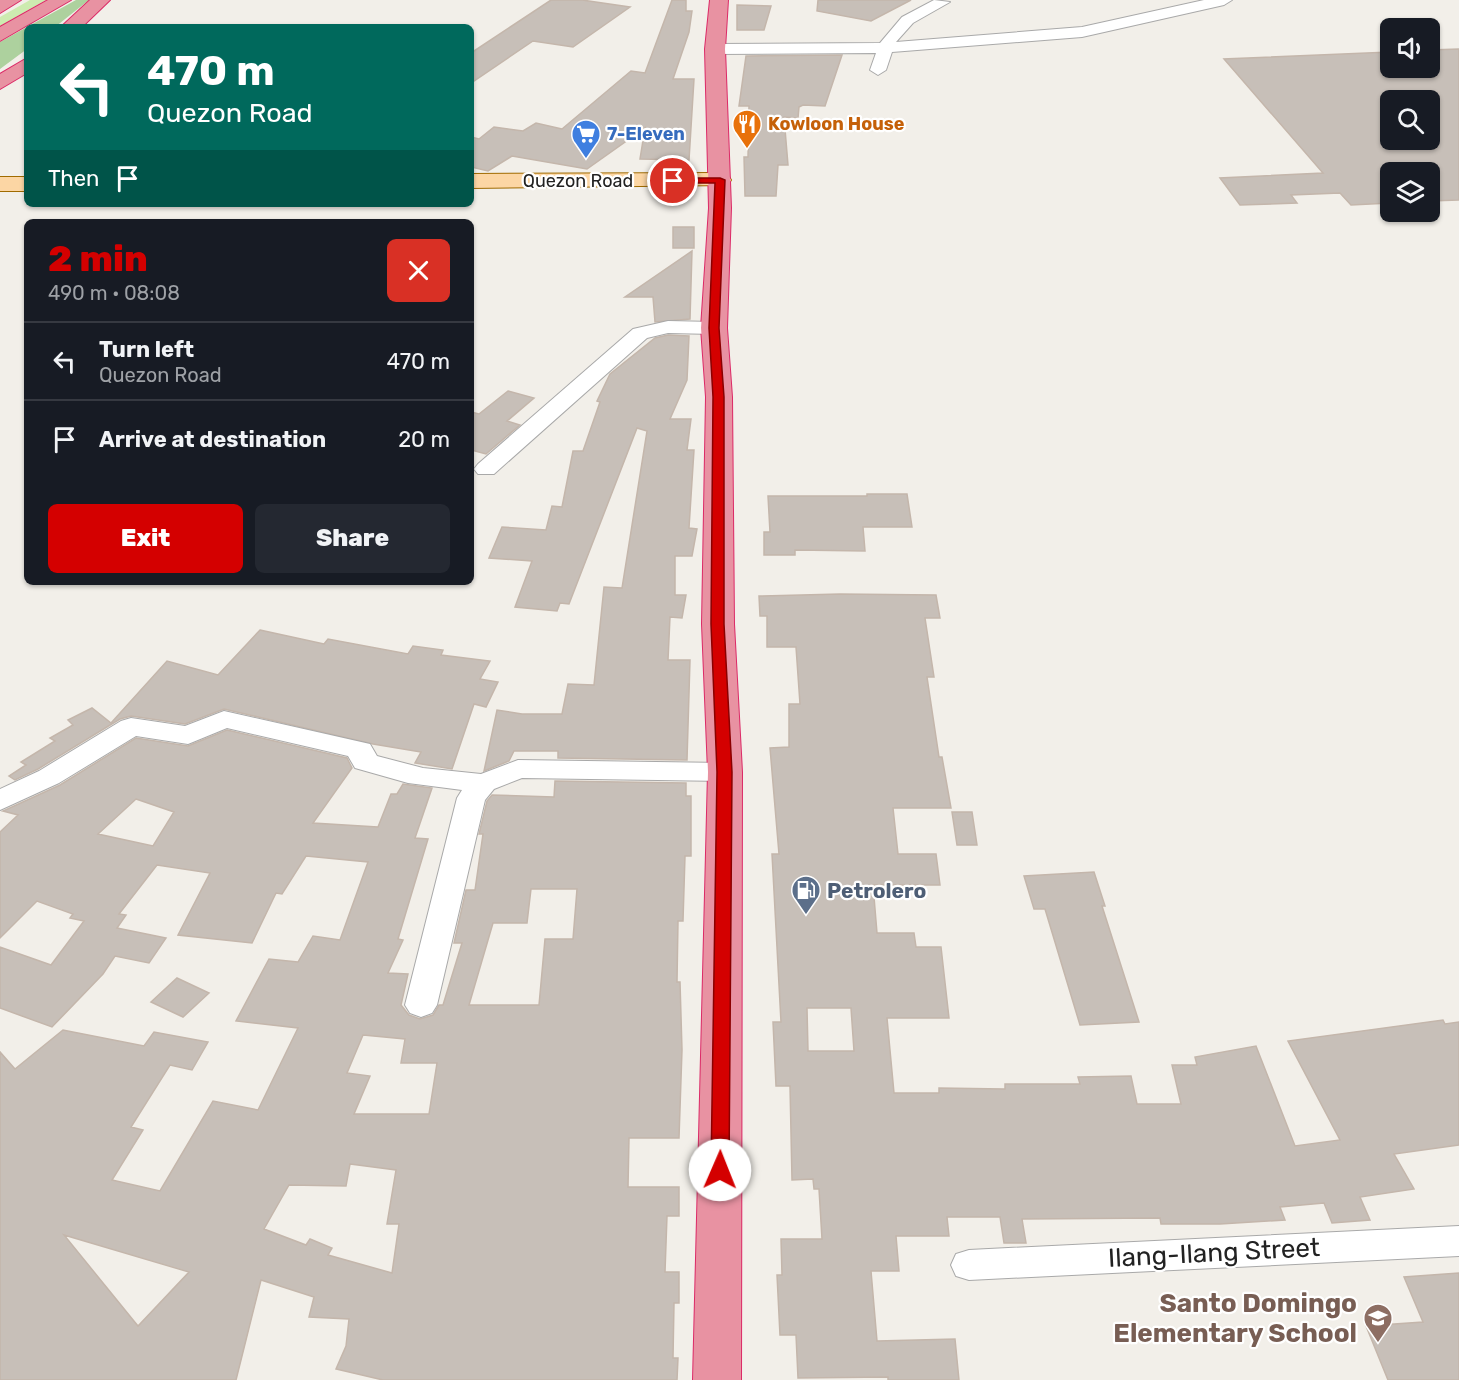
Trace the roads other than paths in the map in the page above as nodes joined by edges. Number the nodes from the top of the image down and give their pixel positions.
1 (12, 0) edge
2 (62, 0) edge
3 (101, 0) edge
4 (719, 0) edge
5 (1224, 0) edge
6 (942, 2) dead end
7 (0, 7) edge
8 (74, 24) edge
9 (0, 35) edge
10 (715, 45) junction
11 (881, 46) junction
12 (24, 66) edge
13 (878, 70) dead end
14 (0, 83) edge
15 (720, 180) junction
16 (474, 181) edge
17 (0, 184) edge
18 (24, 184) edge
19 (714, 328) junction
20 (486, 469) dead end
21 (725, 772) junction
22 (484, 783) junction
23 (0, 801) edge
24 (421, 1005) dead end
25 (1459, 1241) edge
26 (969, 1264) dead end
27 (717, 1380) edge

1 - 7 highway
2 - 9 highway
3 - 8 highway
4 - 10 highway
5 - 11 street
6 - 11 street
10 - 11 street
10 - 15 highway
11 - 13 street
12 - 14 highway
15 - 16 main road, Quezon Road
15 - 19 highway
17 - 18 main road
19 - 20 street
19 - 21 highway
21 - 22 street
21 - 27 highway
22 - 23 street
22 - 24 street
25 - 26 street, Ilang-Ilang Street

